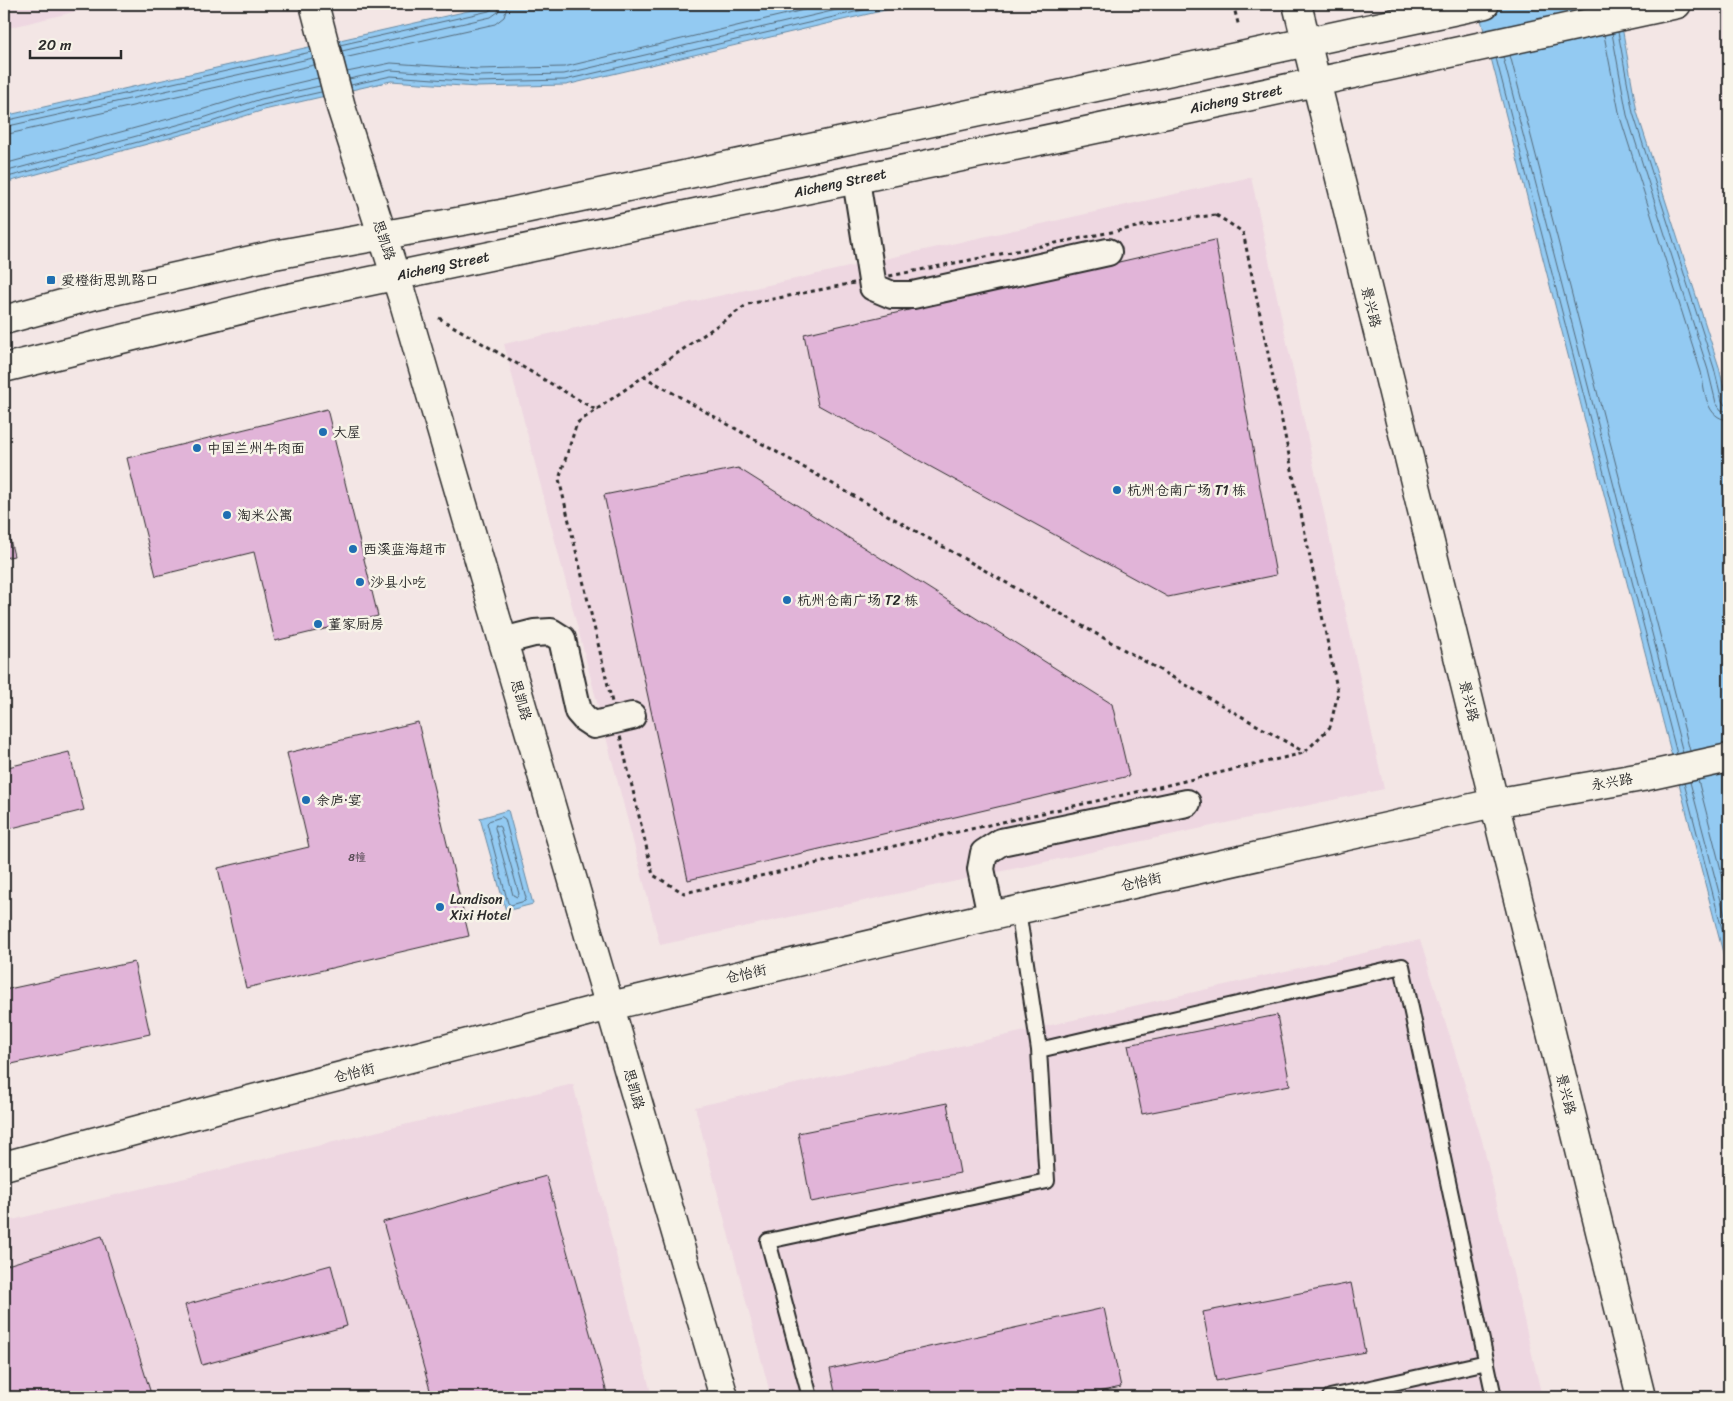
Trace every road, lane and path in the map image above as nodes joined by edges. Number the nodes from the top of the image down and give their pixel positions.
1 (1297, 4) edge
2 (1485, 4) edge
3 (1677, 4) edge
4 (317, 12) edge
5 (1306, 42) junction
6 (1316, 82) junction
7 (856, 180) junction
8 (383, 235) junction
9 (1108, 252) dead end
10 (872, 279) junction
11 (399, 286) junction
12 (4, 320) edge
13 (4, 368) edge
14 (643, 376) junction
15 (596, 410) junction
16 (504, 641) junction
17 (624, 718) junction
18 (1304, 753) junction
19 (1729, 758) edge
20 (1187, 803) dead end
21 (1494, 803) junction
22 (1018, 910) junction
23 (991, 916) junction
24 (610, 1006) junction
25 (1039, 1050) junction
26 (4, 1166) edge
27 (1487, 1362) junction
28 (724, 1397) edge
29 (810, 1397) edge
30 (1330, 1397) edge
31 (1494, 1397) edge
32 (1641, 1397) edge

1 - 5 street, 景兴路
2 - 5 street
3 - 6 street, Aicheng Street
4 - 8 street, 思凯路
5 - 6 street, 景兴路
5 - 8 street
6 - 7 street, Aicheng Street
6 - 21 street, 景兴路
7 - 10 street
7 - 11 street, Aicheng Street
8 - 11 street, 思凯路
8 - 12 street
9 - 10 street
10 - 14 path
10 - 18 path
11 - 13 street, Aicheng Street
11 - 15 path
11 - 16 street, 思凯路
14 - 15 path
14 - 18 path
15 - 17 path
16 - 17 street
16 - 24 street, 思凯路
17 - 18 path
19 - 21 street, 永兴路
20 - 23 street
21 - 22 street, 仓怡街
21 - 32 street, 景兴路
22 - 23 street, 仓怡街
22 - 25 lane
23 - 24 street, 仓怡街
24 - 26 street, 仓怡街
24 - 28 street, 思凯路
25 - 27 lane
25 - 29 lane
27 - 30 lane
27 - 31 lane

